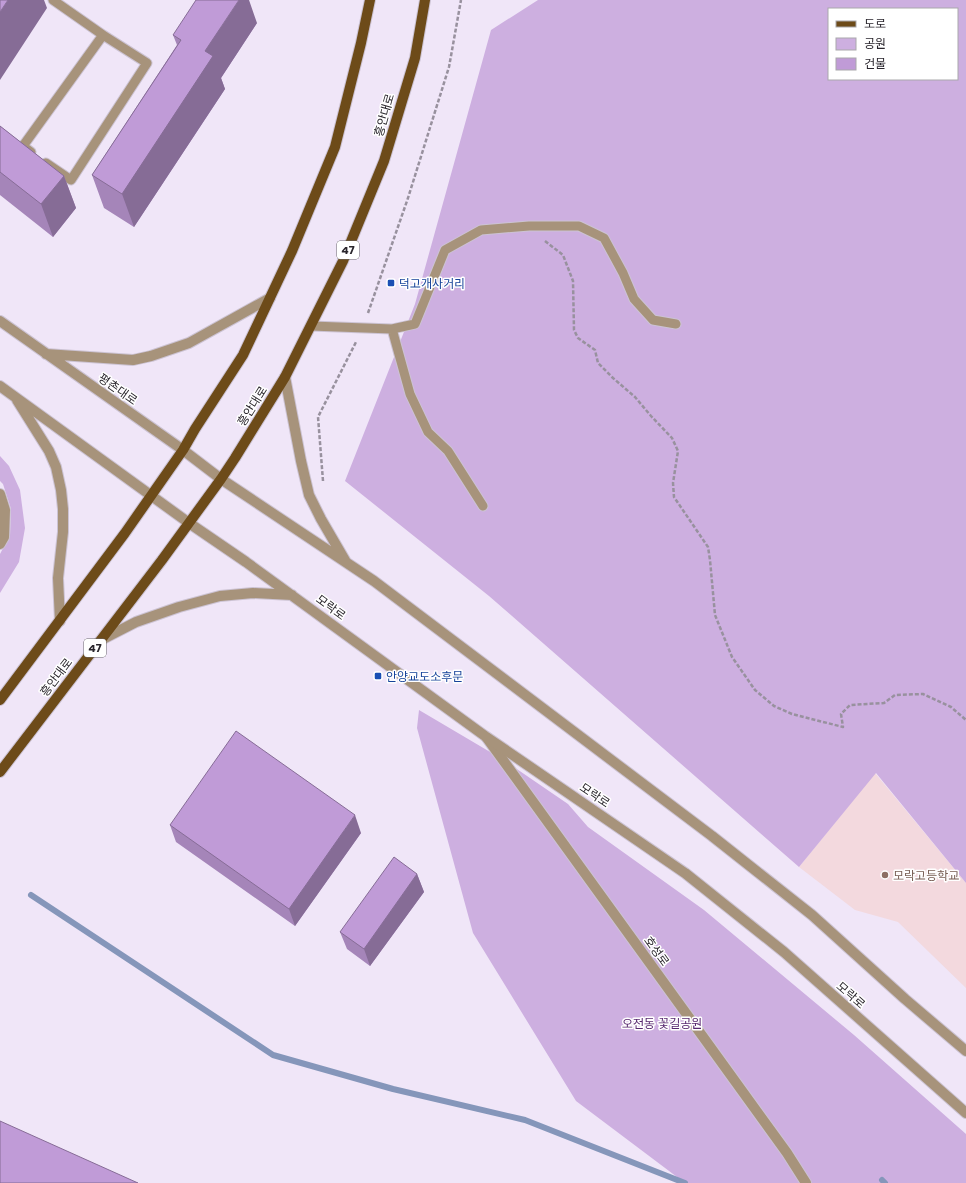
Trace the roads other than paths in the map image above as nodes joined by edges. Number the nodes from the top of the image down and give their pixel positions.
1 (53, 0) edge
2 (370, 0) edge
3 (425, 0) edge
4 (103, 35) junction
5 (270, 298) junction
6 (0, 321) edge
7 (676, 324) dead end
8 (311, 326) junction
9 (392, 329) junction
10 (46, 354) junction
11 (286, 377) junction
12 (0, 386) edge
13 (13, 395) junction
14 (183, 450) junction
15 (221, 479) junction
16 (0, 494) edge
17 (151, 495) junction
18 (483, 506) dead end
19 (189, 523) junction
20 (0, 544) edge
21 (347, 563) junction
22 (292, 596) junction
23 (60, 621) junction
24 (101, 640) junction
25 (0, 700) edge
26 (485, 736) junction
27 (0, 772) edge
28 (966, 1051) edge
29 (966, 1113) edge
30 (806, 1183) edge

1 - 4 lane
2 - 5 main road
3 - 8 main road, 흥안대로 / 47
4 - 4 lane
5 - 10 street
5 - 14 main road
6 - 10 street, 평촌대로
7 - 9 lane
8 - 9 lane
8 - 11 main road, 흥안대로 / 47
9 - 18 lane
10 - 14 street, 평촌대로
11 - 15 main road, 흥안대로 / 47
11 - 21 street
12 - 13 street
13 - 17 street
13 - 23 street
14 - 15 street, 평촌대로
14 - 17 main road
15 - 19 main road, 흥안대로 / 47
15 - 21 street
16 - 20 street
17 - 19 street
17 - 23 main road
19 - 22 street, 모락로
19 - 24 main road, 흥안대로 / 47
21 - 28 street
22 - 24 street
22 - 26 street, 모락로
23 - 25 main road
24 - 27 main road, 흥안대로 / 47
26 - 29 street, 모락로
26 - 30 street, 호성로

